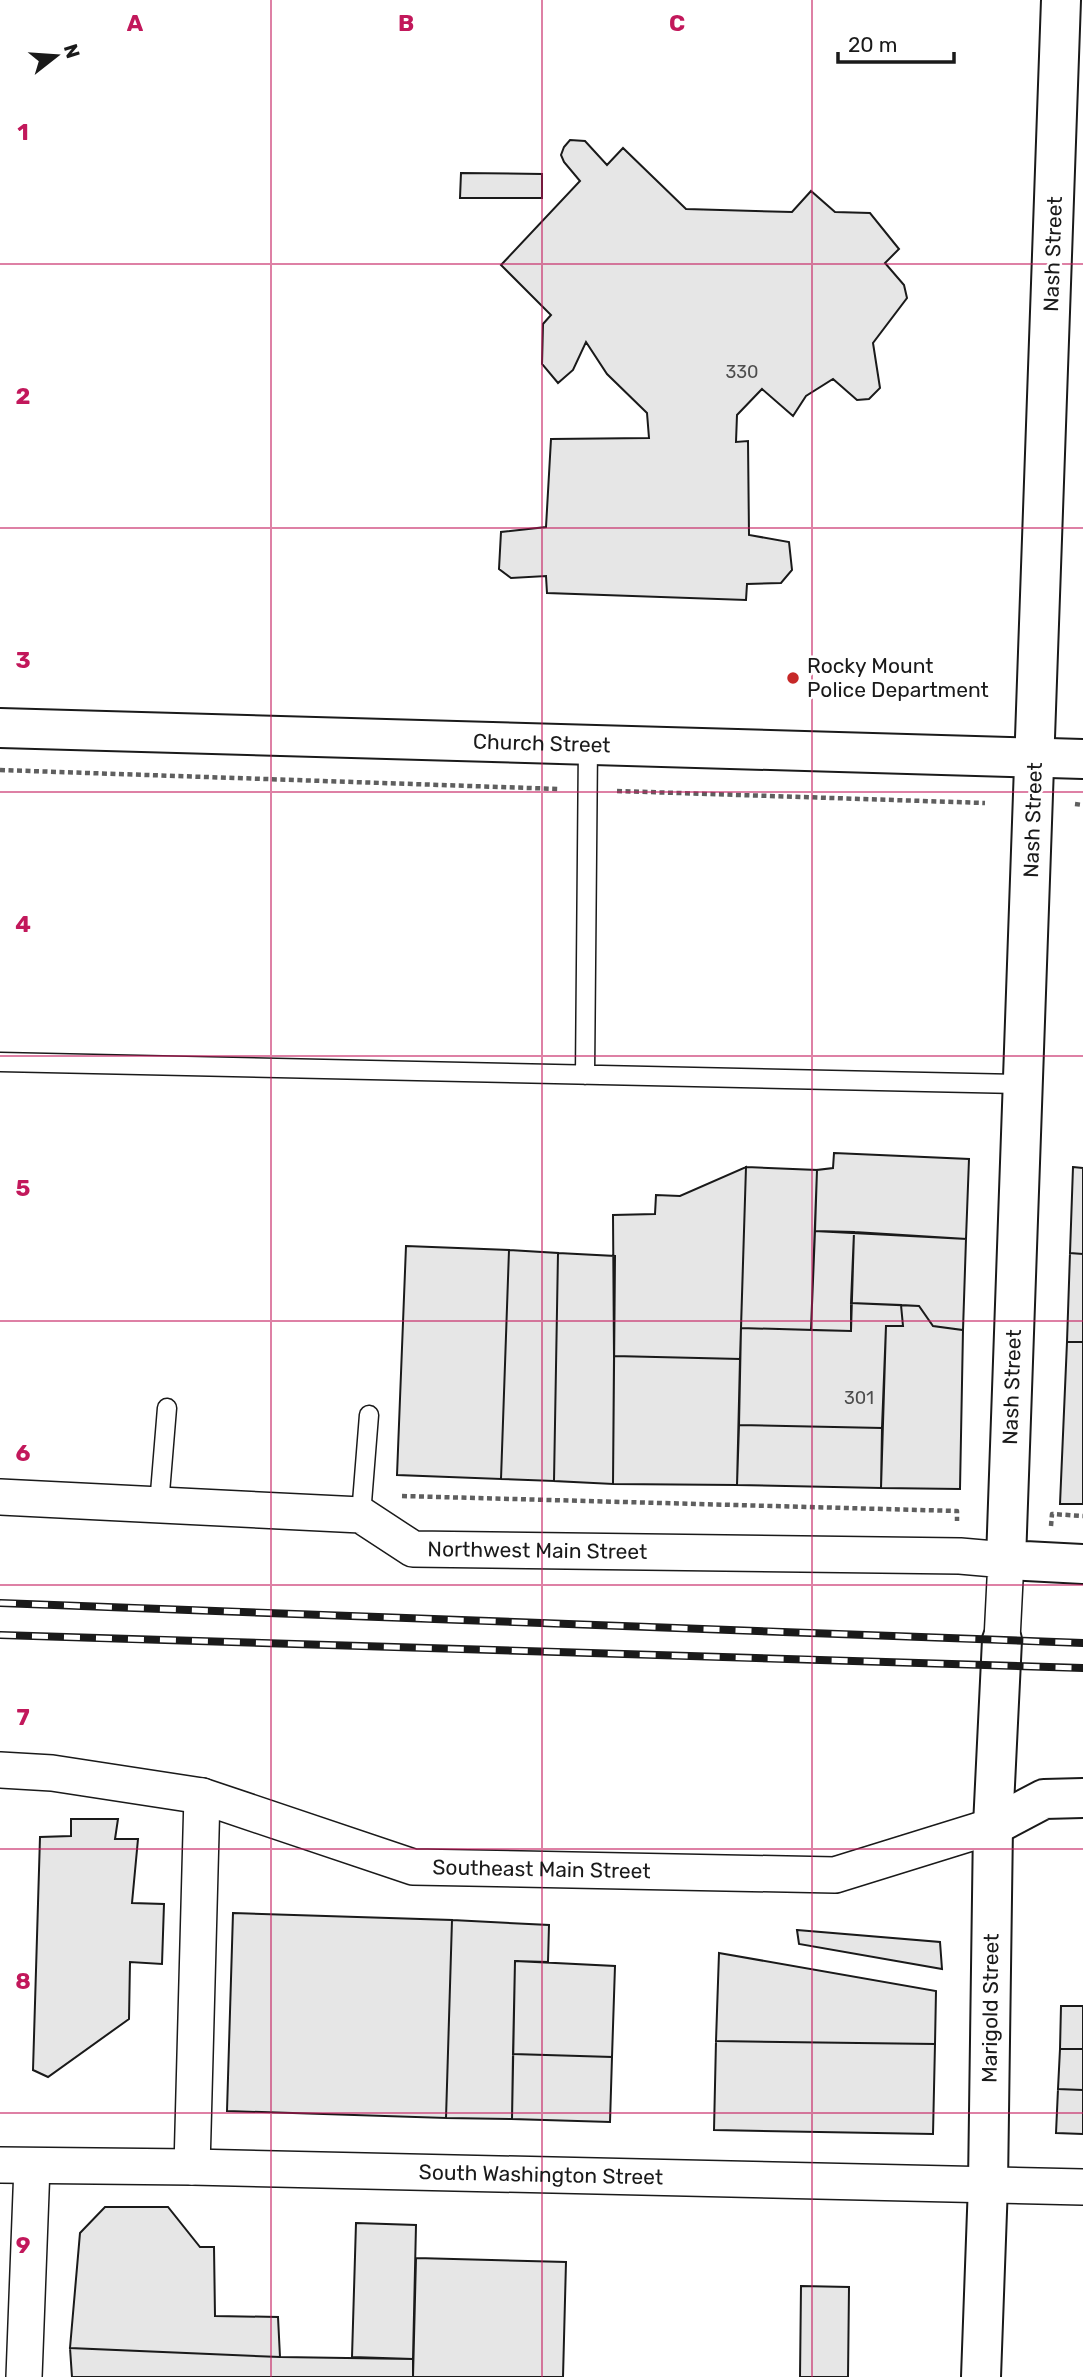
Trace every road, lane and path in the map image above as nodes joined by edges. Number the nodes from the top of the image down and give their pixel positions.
1 (1062, 0) edge
2 (0, 728) edge
3 (588, 744) junction
4 (1036, 757) junction
5 (1083, 759) edge
6 (0, 770) edge
7 (587, 790) junction
8 (985, 803) dead end
9 (1075, 804) dead end
10 (1083, 804) edge
11 (0, 1062) edge
12 (585, 1075) junction
13 (1023, 1084) junction
14 (167, 1408) dead end
15 (369, 1415) dead end
16 (391, 1496) dead end
17 (0, 1497) edge
18 (159, 1505) junction
19 (362, 1515) junction
20 (1083, 1516) edge
21 (958, 1531) dead end
22 (1051, 1534) dead end
23 (1006, 1559) junction
24 (1083, 1564) edge
25 (1002, 1640) joint
26 (0, 1770) edge
27 (202, 1796) junction
28 (1083, 1798) edge
29 (993, 1826) junction
30 (16, 2165) edge
31 (192, 2167) junction
32 (988, 2184) junction
33 (1083, 2187) edge
34 (24, 2377) edge
35 (981, 2377) edge

1 - 4 street, Nash Street
2 - 3 street, Church Street
3 - 4 street, Church Street
3 - 7 lane
4 - 5 street, Church Street
4 - 13 street, Nash Street
6 - 7 path
7 - 8 path
7 - 12 lane
9 - 10 path
11 - 12 lane
12 - 13 lane
13 - 23 street, Nash Street
14 - 18 lane
15 - 19 lane
16 - 21 path
17 - 18 street
18 - 19 street
19 - 23 street, Northwest Main Street
20 - 22 path
23 - 24 street, Northwest Main Street
23 - 25 street, Nash Street
25 - 29 street, Marigold Street
26 - 27 street, Southeast Main Street
27 - 29 street, Southeast Main Street
27 - 31 street
28 - 29 street, Southeast Main Street
29 - 32 street, Marigold Street
30 - 31 street, South Washington Street
30 - 34 street
31 - 32 street, South Washington Street
32 - 33 street, South Washington Street
32 - 35 street, Marigold Street

